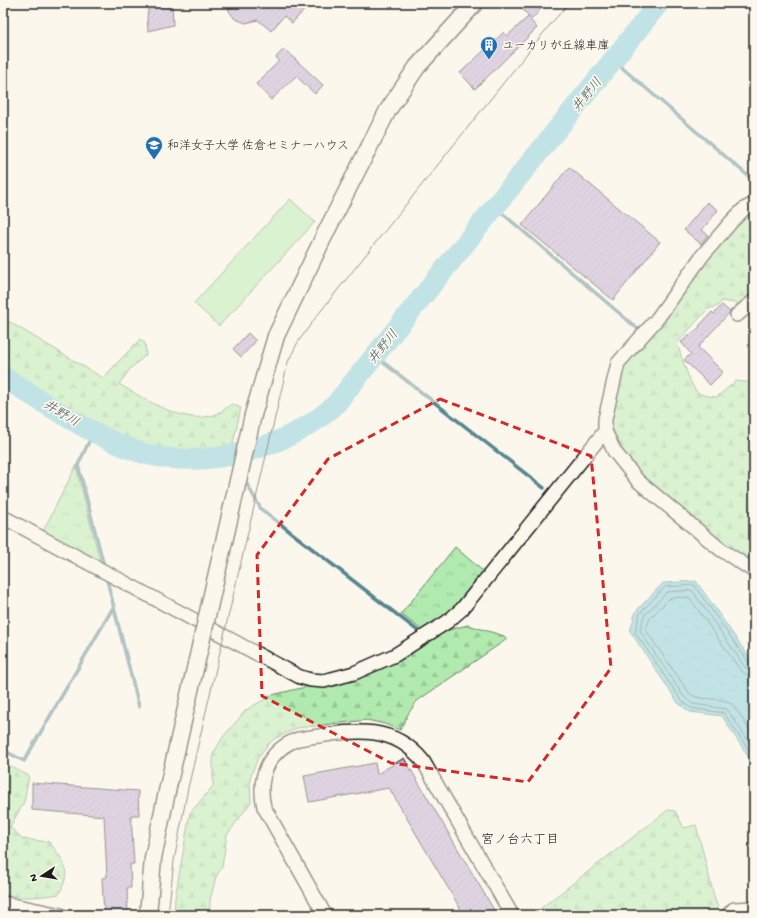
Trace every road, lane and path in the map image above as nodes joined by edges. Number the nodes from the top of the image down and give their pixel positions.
1 (475, 3) edge
2 (754, 204) edge
3 (754, 301) edge
4 (737, 315) dead end
5 (605, 431) junction
6 (3, 517) edge
7 (754, 571) edge
8 (3, 903) edge
9 (754, 908) edge
10 (61, 915) edge
11 (148, 915) edge
12 (325, 915) edge
13 (512, 915) edge
14 (728, 915) edge

1 - 11 street, bridge
2 - 5 street
3 - 4 street
5 - 6 street
5 - 7 street
8 - 10 street
9 - 14 street
12 - 13 street

